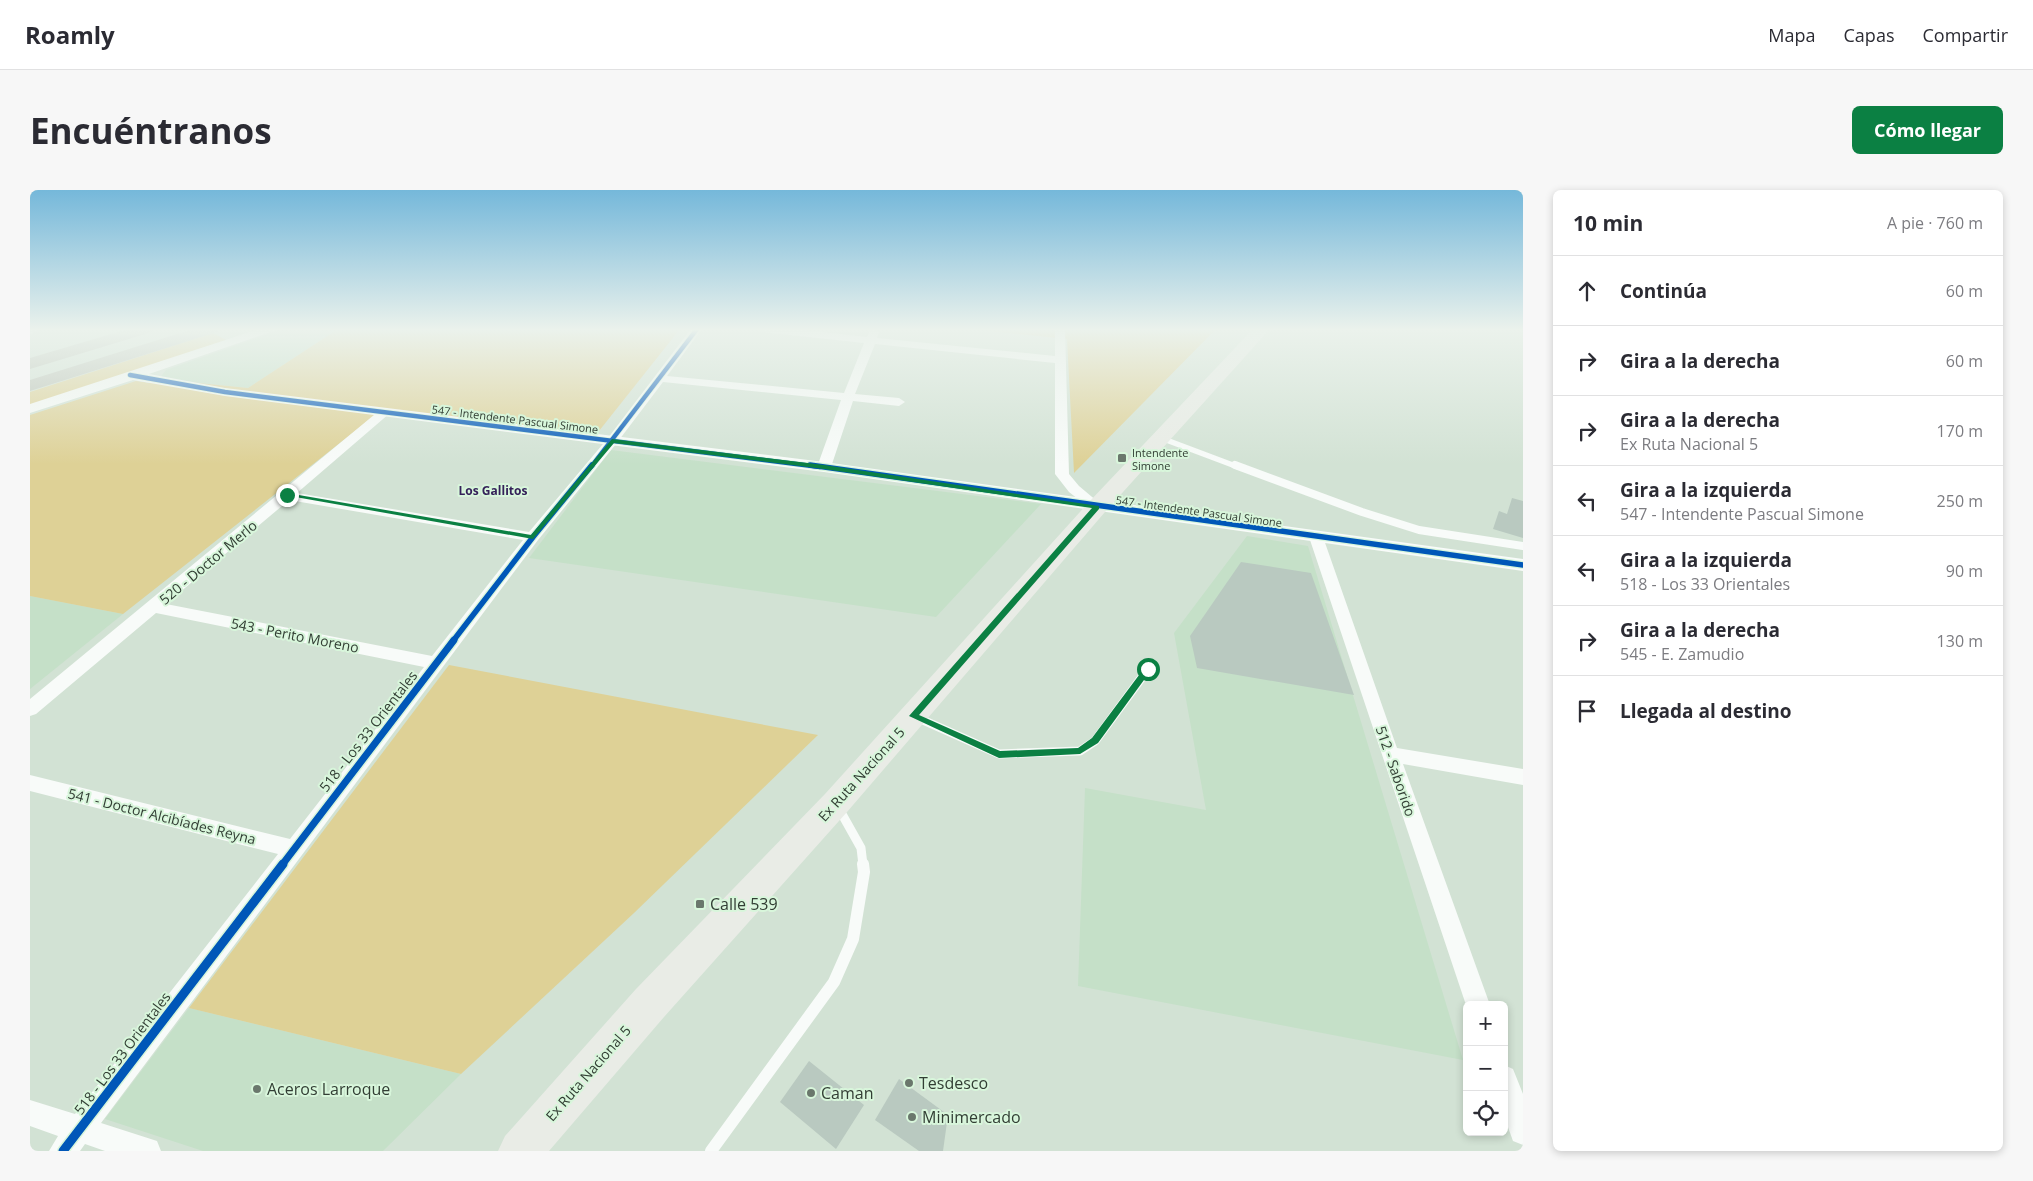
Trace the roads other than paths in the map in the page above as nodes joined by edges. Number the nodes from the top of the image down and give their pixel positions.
1 (69, 374) edge
2 (134, 374) edge
3 (661, 374) edge
4 (857, 374) edge
5 (1059, 374) edge
6 (1220, 374) edge
7 (130, 375) junction
8 (658, 378) junction
9 (30, 386) edge
10 (848, 397) junction
11 (899, 402) dead end
12 (30, 409) edge
13 (384, 413) junction
14 (1161, 438) junction
15 (612, 441) junction
16 (824, 467) junction
17 (287, 495) junction
18 (1097, 507) junction
19 (533, 537) junction
20 (1316, 537) junction
21 (1523, 546) edge
22 (1523, 565) edge
23 (154, 607) junction
24 (436, 664) junction
25 (1148, 669) dead end
26 (30, 709) edge
27 (913, 716) junction
28 (1390, 754) junction
29 (1523, 777) edge
30 (30, 783) edge
31 (836, 803) junction
32 (294, 849) junction
33 (1477, 1001) edge
34 (1508, 1089) edge
35 (30, 1113) edge
36 (81, 1128) junction
37 (1523, 1131) edge
38 (63, 1151) edge
39 (147, 1151) edge
40 (520, 1151) edge
41 (711, 1151) edge

1 - 9 highway
2 - 7 street
3 - 8 street, 518 - Los 33 Orientales
4 - 10 street
5 - 18 street
6 - 14 main road, Ex Ruta Nacional 5
7 - 12 street
7 - 13 street, 547 - Intendente Pascual Simone
8 - 10 street
8 - 15 street, 518 - Los 33 Orientales
10 - 11 street
10 - 16 street
13 - 15 street, 547 - Intendente Pascual Simone
13 - 17 street, 520 - Doctor Merlo
14 - 18 main road, Ex Ruta Nacional 5
14 - 21 lane
15 - 16 street, 547 - Intendente Pascual Simone
15 - 19 street, 518 - Los 33 Orientales
16 - 18 street, 547 - Intendente Pascual Simone
17 - 19 street
17 - 23 street, 520 - Doctor Merlo
18 - 20 street, 547 - Intendente Pascual Simone
18 - 27 main road, Ex Ruta Nacional 5
19 - 24 street, 518 - Los 33 Orientales
20 - 22 street, 547 - Intendente Pascual Simone
20 - 28 street, 512 - Saborido
23 - 24 street, 543 - Perito Moreno
23 - 26 street, 520 - Doctor Merlo
24 - 32 street, 518 - Los 33 Orientales
25 - 27 lane
27 - 31 main road, Ex Ruta Nacional 5
28 - 29 street
28 - 33 street, 512 - Saborido
30 - 32 street, 541 - Doctor Alcibíades Reyna
31 - 40 main road, Ex Ruta Nacional 5
31 - 41 lane
32 - 36 street, 518 - Los 33 Orientales
34 - 37 street
35 - 36 street
36 - 38 street, 518 - Los 33 Orientales
36 - 39 street

